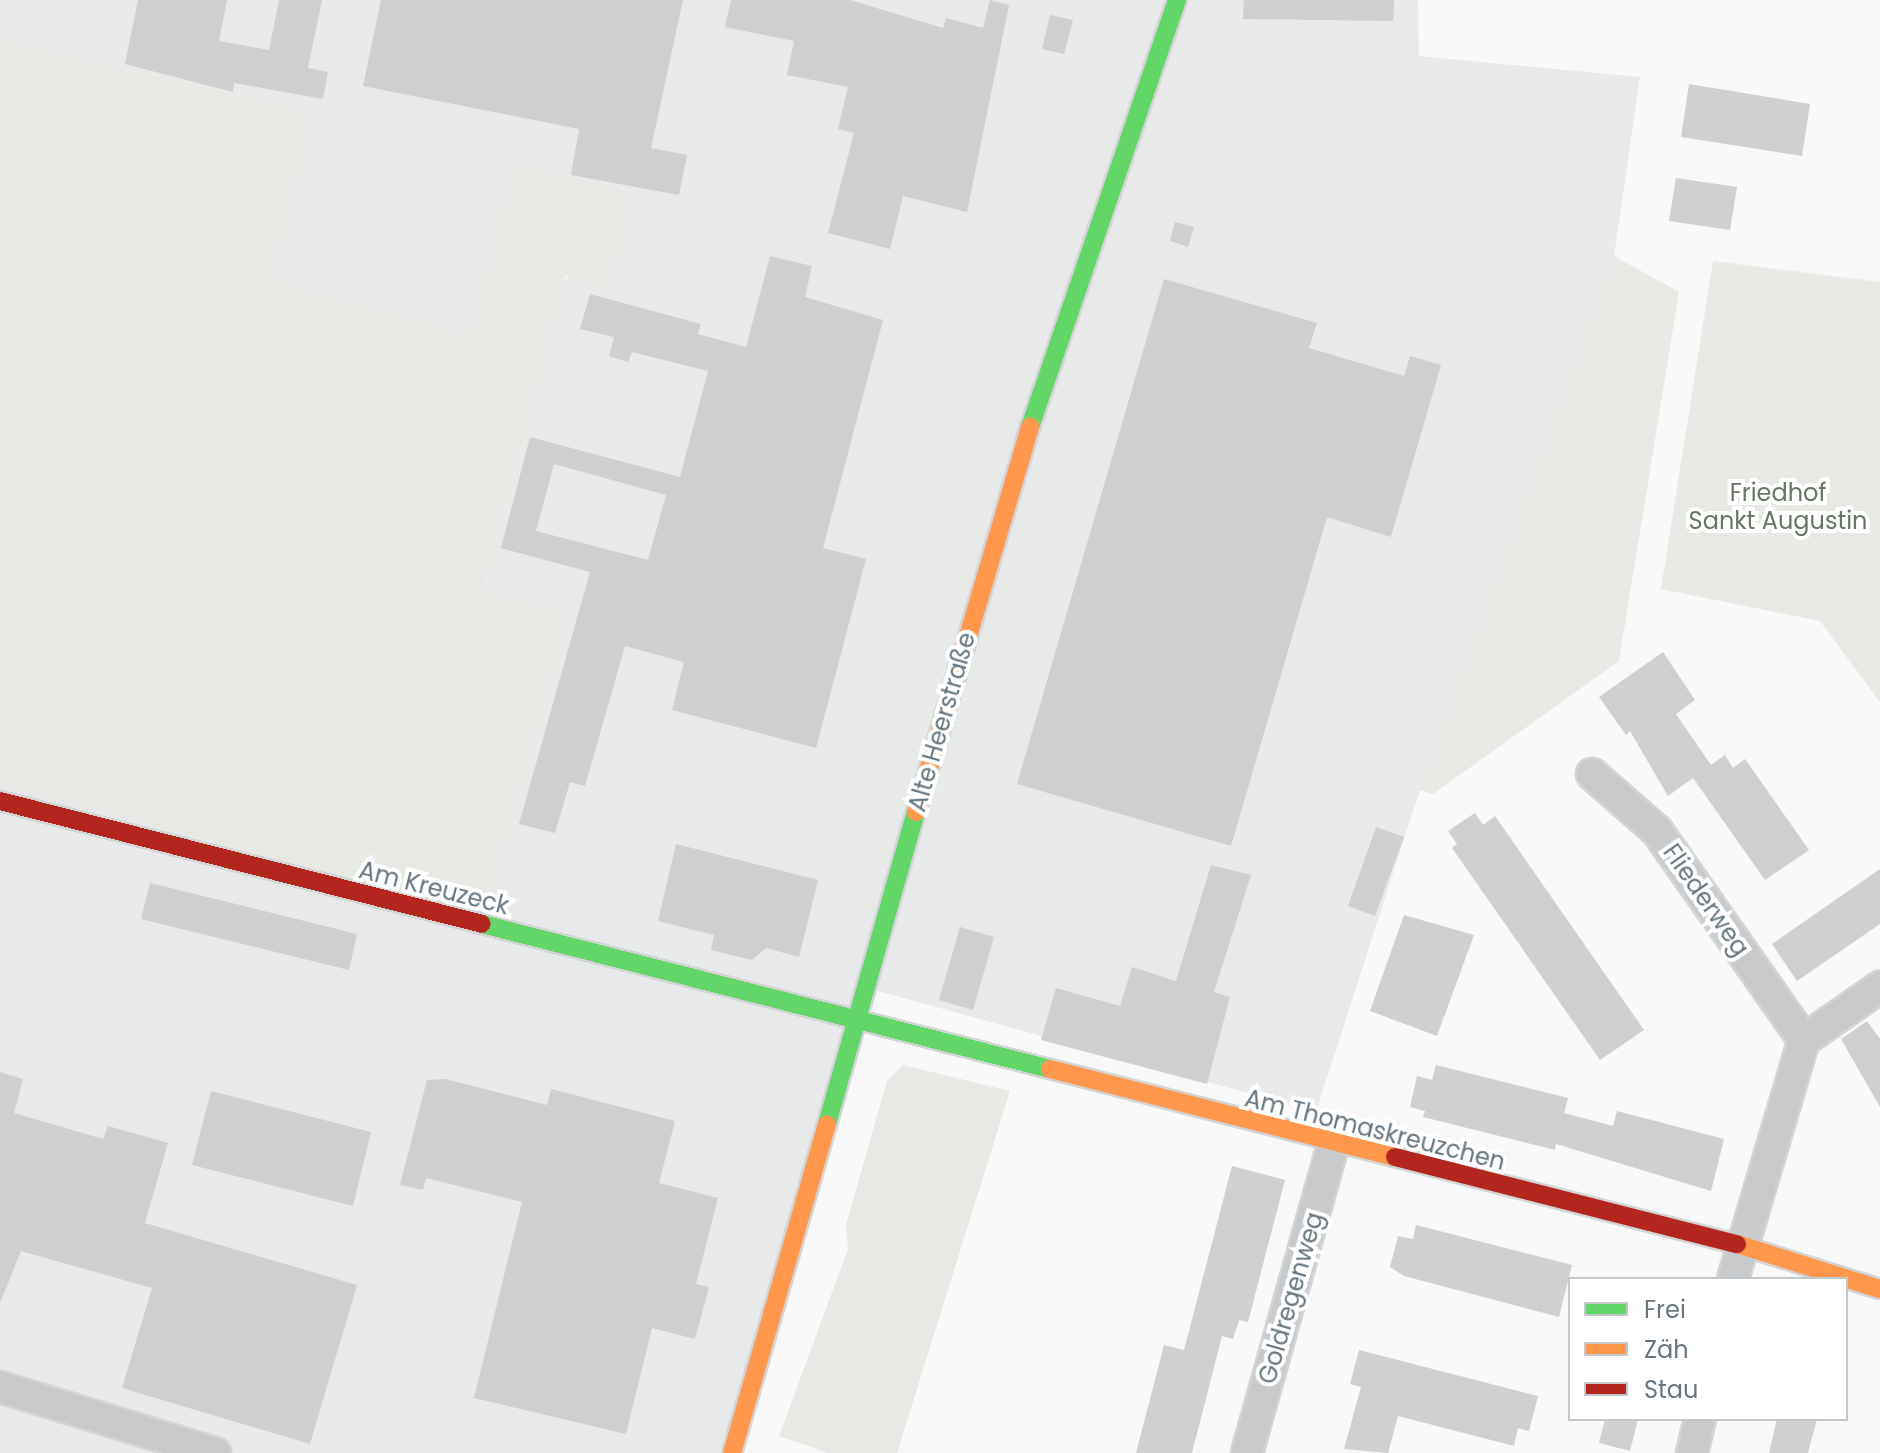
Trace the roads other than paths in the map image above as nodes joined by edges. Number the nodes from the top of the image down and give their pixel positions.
1 (1168, 3) edge
2 (1592, 774) dead end
3 (0, 801) edge
4 (1880, 987) edge
5 (856, 1023) junction
6 (1804, 1040) junction
7 (1334, 1142) junction
8 (1741, 1245) junction
9 (1733, 1277) edge
10 (1842, 1277) edge
11 (1848, 1279) edge
12 (1880, 1289) edge
13 (0, 1387) edge
14 (1700, 1421) edge
15 (215, 1453) edge
16 (732, 1453) edge
17 (1247, 1453) edge
18 (1692, 1453) edge

1 - 5 street, Alte Heerstraße
2 - 6 street, Fliederweg
3 - 5 street, Am Kreuzeck
4 - 6 street
5 - 7 street, Am Thomaskreuzchen
5 - 16 street, Alte Heerstraße
6 - 8 street
7 - 8 street, Am Thomaskreuzchen
7 - 17 street, Goldregenweg
8 - 9 street
8 - 10 street, Am Thomaskreuzchen
11 - 12 street, Am Thomaskreuzchen
13 - 15 street
14 - 18 street

